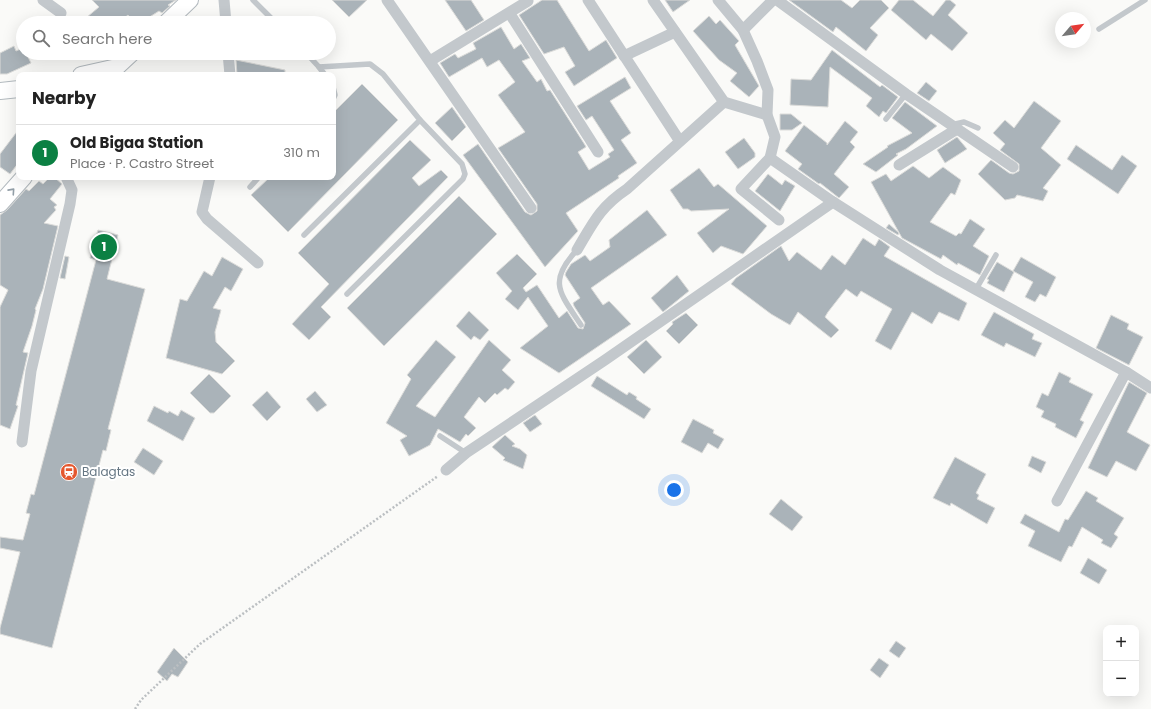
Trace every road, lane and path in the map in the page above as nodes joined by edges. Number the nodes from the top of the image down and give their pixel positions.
1 (43, 0) edge
2 (190, 0) edge
3 (224, 0) edge
4 (253, 0) edge
5 (387, 0) edge
6 (588, 0) edge
7 (653, 0) edge
8 (718, 0) edge
9 (773, 0) edge
10 (777, 0) edge
11 (1145, 0) edge
12 (528, 1) edge
13 (61, 13) dead end
14 (510, 14) junction
15 (173, 16) edge
16 (225, 16) edge
17 (269, 16) edge
18 (1099, 29) dead end
19 (743, 30) junction
20 (675, 32) junction
21 (624, 56) junction
22 (125, 60) edge
23 (229, 60) edge
24 (313, 60) edge
25 (430, 61) junction
26 (320, 67) junction
27 (113, 71) edge
28 (230, 72) edge
29 (323, 72) edge
30 (16, 89) edge
31 (0, 91) edge
32 (906, 94) junction
33 (724, 102) junction
34 (767, 115) junction
35 (886, 119) dead end
36 (420, 120) junction
37 (954, 127) junction
38 (978, 128) dead end
39 (680, 140) junction
40 (598, 152) dead end
41 (770, 158) junction
42 (899, 165) dead end
43 (1013, 167) dead end
44 (21, 180) edge
45 (67, 180) edge
46 (209, 180) edge
47 (257, 180) edge
48 (250, 187) dead end
49 (833, 202) junction
50 (0, 204) edge
51 (531, 208) dead end
52 (779, 220) dead end
53 (304, 235) dead end
54 (577, 250) joint
55 (996, 255) dead end
56 (258, 263) dead end
57 (976, 289) junction
58 (347, 294) dead end
59 (581, 325) dead end
60 (1126, 372) junction
61 (1151, 388) edge
62 (440, 436) dead end
63 (22, 442) dead end
64 (466, 453) junction
65 (446, 470) joint
66 (1057, 501) dead end
67 (135, 709) edge

1 - 13 street
2 - 15 main road
3 - 16 street
4 - 17 lane
5 - 25 street
6 - 21 street
7 - 20 street
8 - 19 street
9 - 19 street
10 - 32 street
11 - 18 lane
12 - 14 street
14 - 25 street
14 - 40 street
19 - 34 street
20 - 21 street
20 - 33 street
21 - 39 street
22 - 27 main road
23 - 28 street
24 - 26 lane
25 - 51 street
26 - 29 lane
26 - 36 lane
30 - 31 main road
32 - 35 lane
32 - 37 street
33 - 34 street
33 - 39 street
34 - 41 street
36 - 53 lane
36 - 58 lane
37 - 38 lane
37 - 42 street
37 - 43 street
39 - 54 street
41 - 49 street
41 - 52 street
50 -> 44 main road
45 - 63 street
46 - 56 street
47 - 48 lane
49 - 57 street
49 - 64 street
54 - 59 lane
55 - 57 lane
57 - 60 street
60 - 61 street
60 - 66 street
62 - 64 lane
64 - 65 street
65 - 67 path

